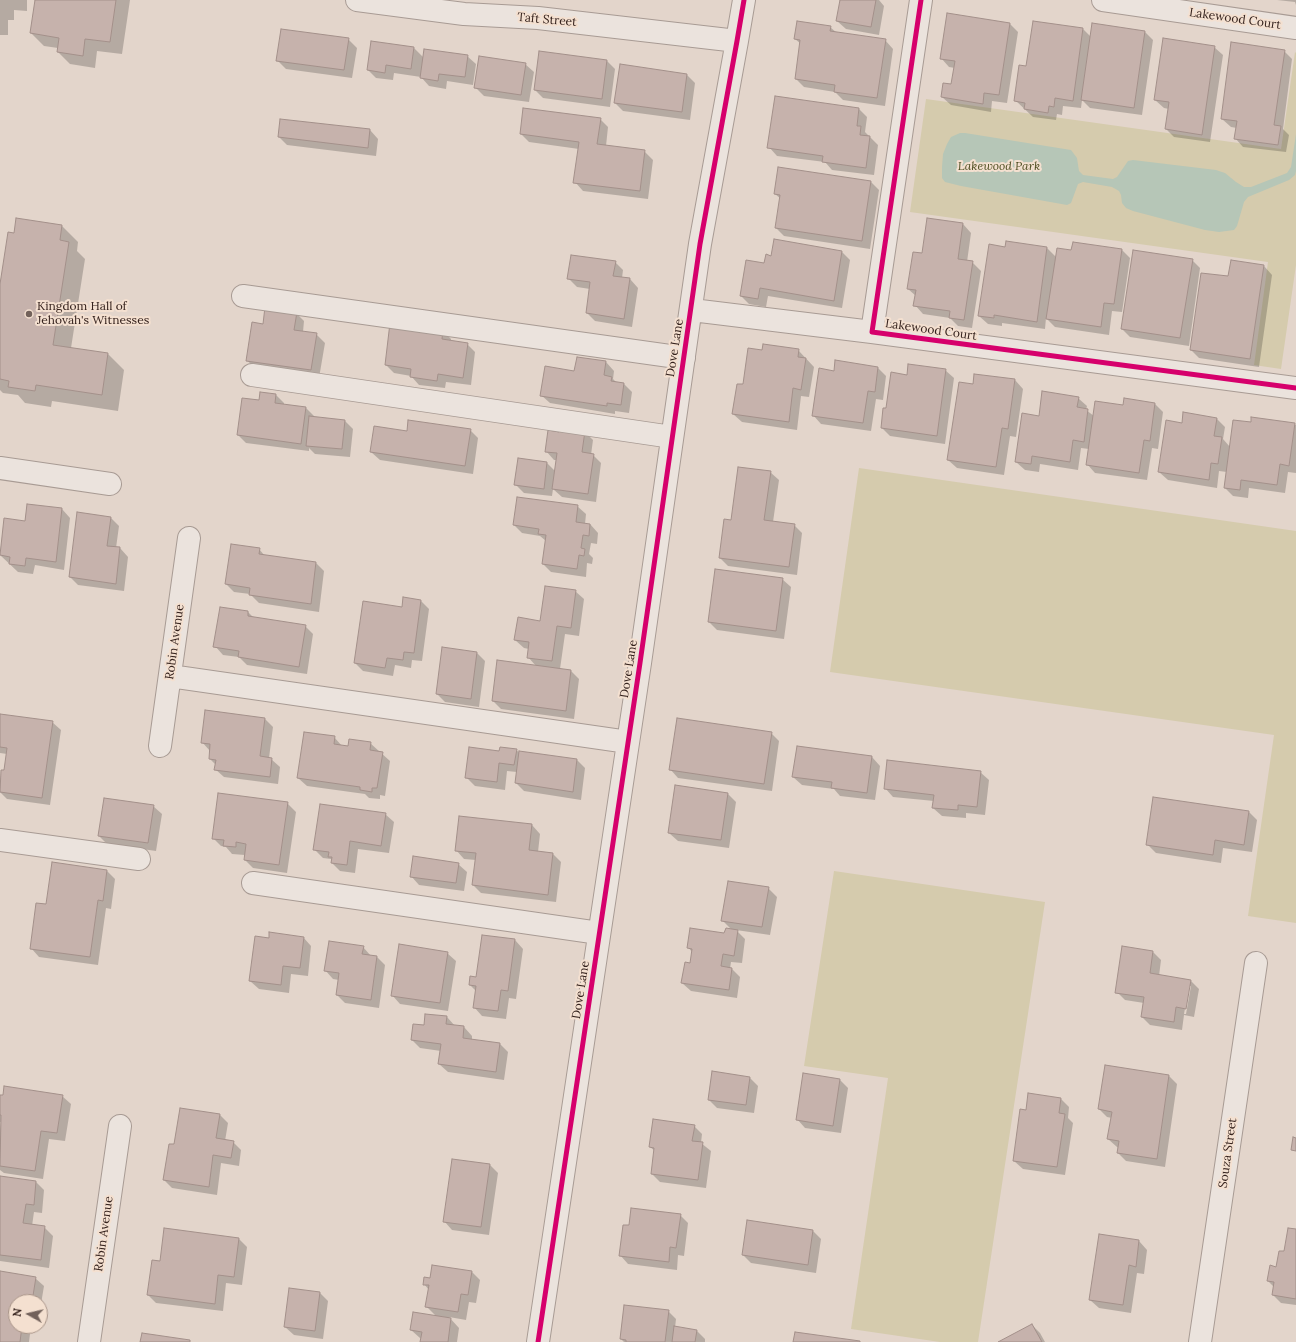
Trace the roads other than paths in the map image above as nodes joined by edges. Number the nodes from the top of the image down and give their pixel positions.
1 (357, 0) edge
2 (744, 0) edge
3 (921, 0) edge
4 (1103, 0) edge
5 (1296, 28) edge
6 (737, 41) junction
7 (243, 296) dead end
8 (692, 310) junction
9 (872, 332) junction
10 (684, 358) junction
11 (252, 375) dead end
12 (1296, 388) edge
13 (672, 437) junction
14 (0, 468) edge
15 (110, 484) dead end
16 (189, 538) dead end
17 (170, 676) junction
18 (628, 742) junction
19 (160, 746) dead end
20 (0, 840) edge
21 (139, 859) dead end
22 (253, 883) dead end
23 (599, 933) junction
24 (1256, 963) dead end
25 (120, 1126) dead end
26 (89, 1342) edge
27 (538, 1342) edge
28 (1200, 1342) edge

1 - 6 street, Taft Street
2 - 6 street, Dove Lane
3 - 9 street, Lakewood Court
4 - 5 street, Lakewood Court
6 - 8 street, Dove Lane
7 - 10 street
8 - 9 street
8 - 10 street, Dove Lane
9 - 12 street, Lakewood Court
10 - 13 street, Dove Lane
11 - 13 street
13 - 18 street, Dove Lane
14 - 15 street
16 - 17 street, Robin Avenue
17 - 18 street
17 - 19 street, Robin Avenue
18 - 23 street, Dove Lane
20 - 21 street
22 - 23 street
23 - 27 street, Dove Lane
24 - 28 street, Souza Street
25 - 26 street, Robin Avenue

